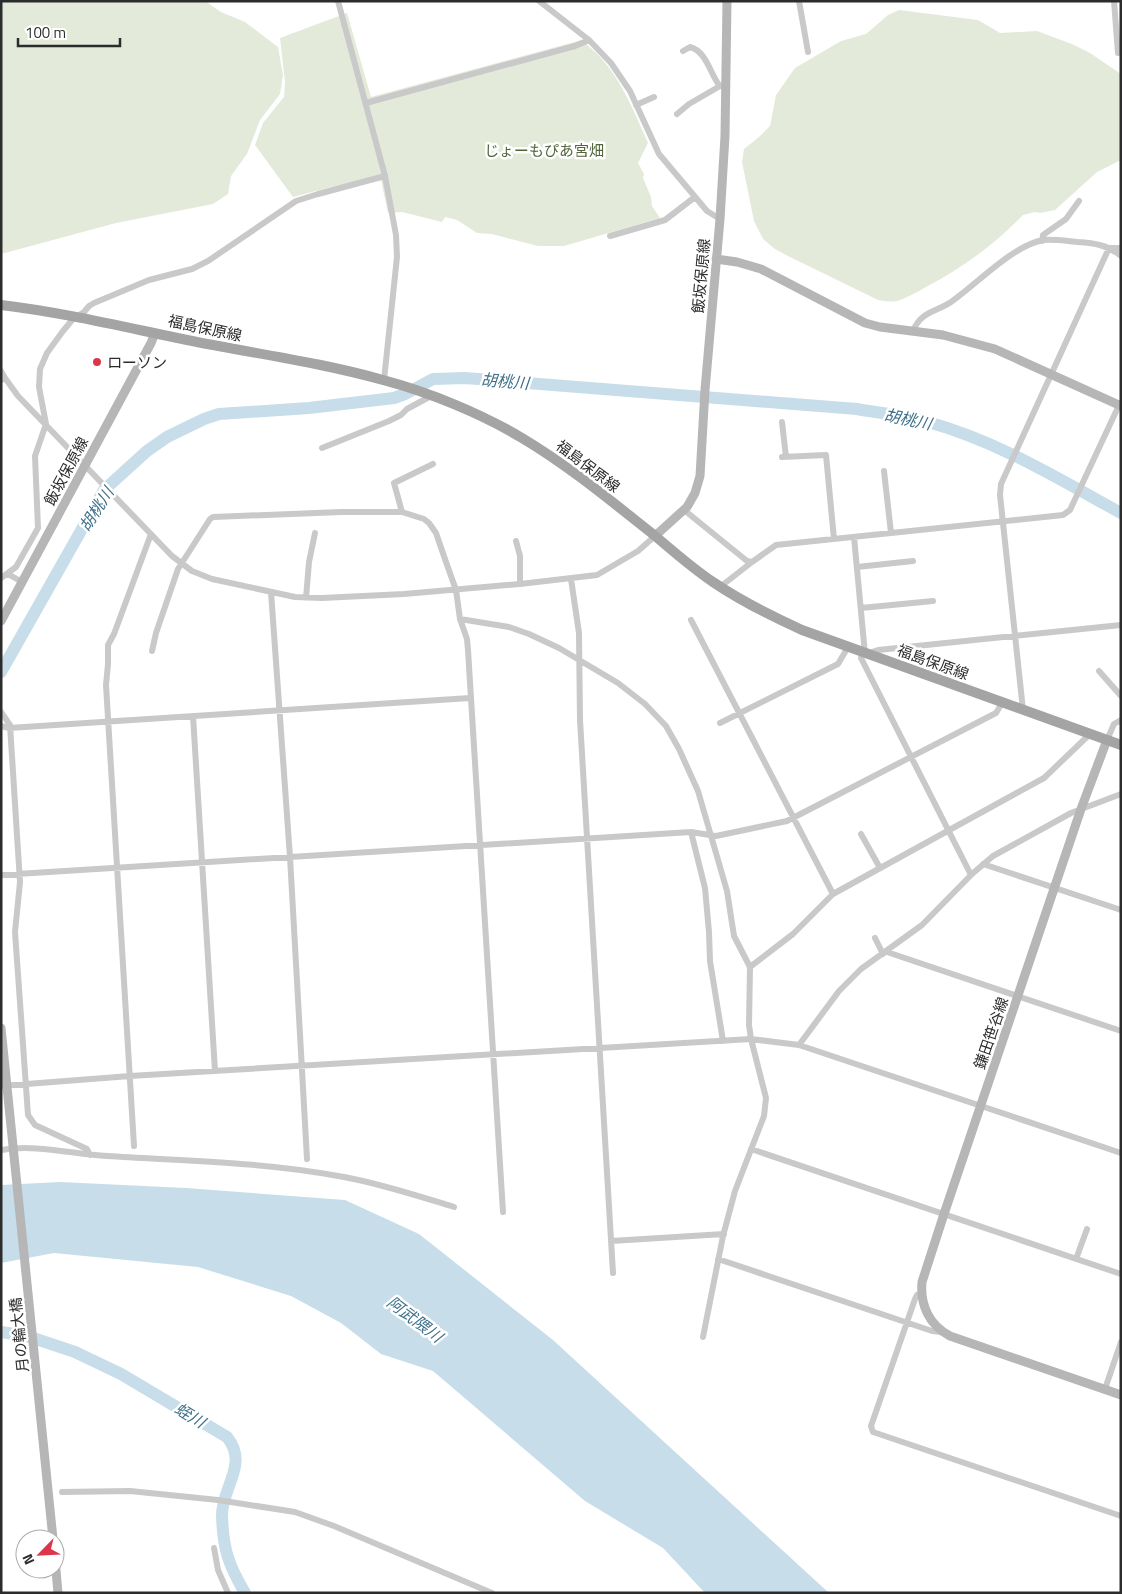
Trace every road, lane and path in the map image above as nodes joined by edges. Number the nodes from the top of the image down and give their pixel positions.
1 (338, 1) edge
2 (539, 1) edge
3 (727, 1) edge
4 (799, 1) edge
5 (1114, 1) edge
6 (589, 40) junction
7 (682, 51) dead end
8 (808, 52) dead end
9 (1118, 53) dead end
10 (723, 87) junction
11 (654, 97) dead end
12 (366, 103) junction
13 (636, 105) junction
14 (677, 114) dead end
15 (385, 176) junction
16 (696, 197) junction
17 (1079, 201) dead end
18 (720, 219) junction
19 (610, 236) dead end
20 (1042, 241) junction
21 (1110, 248) junction
22 (1121, 248) edge
23 (1121, 256) edge
24 (716, 259) junction
25 (1, 305) edge
26 (78, 316) junction
27 (913, 331) junction
28 (155, 333) junction
29 (1, 371) edge
30 (1050, 374) junction
31 (3, 379) edge
32 (384, 380) junction
33 (428, 395) junction
34 (1120, 404) edge
35 (782, 422) dead end
36 (46, 424) junction
37 (322, 448) dead end
38 (433, 464) dead end
39 (85, 465) junction
40 (884, 471) dead end
41 (684, 510) junction
42 (402, 512) junction
43 (1003, 521) junction
44 (315, 533) dead end
45 (891, 533) junction
46 (151, 534) junction
47 (655, 536) junction
48 (854, 537) junction
49 (834, 539) junction
50 (516, 541) dead end
51 (913, 561) dead end
52 (752, 562) junction
53 (180, 563) junction
54 (857, 567) junction
55 (8, 574) junction
56 (1, 578) edge
57 (571, 579) junction
58 (22, 582) junction
59 (520, 584) junction
60 (720, 587) junction
61 (456, 590) junction
62 (271, 592) junction
63 (306, 598) junction
64 (933, 601) dead end
65 (862, 608) junction
66 (460, 619) junction
67 (691, 620) dead end
68 (1, 621) edge
69 (1121, 625) edge
70 (1015, 636) junction
71 (848, 648) junction
72 (152, 652) dead end
73 (865, 654) junction
74 (581, 663) junction
75 (1099, 671) dead end
76 (1121, 696) edge
77 (470, 698) junction
78 (1002, 703) junction
79 (1023, 710) junction
80 (280, 711) junction
81 (1, 712) edge
82 (740, 714) junction
83 (193, 716) junction
84 (1121, 720) edge
85 (108, 721) junction
86 (720, 723) dead end
87 (1, 726) edge
88 (9, 728) junction
89 (1090, 734) junction
90 (1107, 740) junction
91 (1121, 745) edge
92 (910, 757) junction
93 (1121, 794) edge
94 (1081, 809) junction
95 (794, 818) junction
96 (949, 831) junction
97 (691, 832) junction
98 (861, 834) dead end
99 (711, 836) junction
100 (586, 838) junction
101 (480, 846) junction
102 (290, 857) junction
103 (202, 863) junction
104 (983, 864) junction
105 (880, 868) junction
106 (117, 869) junction
107 (19, 874) junction
108 (1, 875) edge
109 (970, 875) junction
110 (1054, 888) junction
111 (833, 894) junction
112 (1121, 910) edge
113 (875, 938) dead end
114 (885, 953) junction
115 (750, 967) junction
116 (1018, 996) junction
117 (1, 1028) edge
118 (1121, 1031) edge
119 (751, 1039) junction
120 (722, 1041) junction
121 (799, 1045) junction
122 (599, 1048) junction
123 (494, 1054) junction
124 (303, 1067) junction
125 (215, 1072) junction
126 (130, 1076) junction
127 (25, 1084) junction
128 (5, 1086) edge
129 (981, 1105) junction
130 (134, 1146) dead end
131 (14, 1148) junction
132 (751, 1149) junction
133 (1, 1150) edge
134 (1121, 1153) edge
135 (90, 1155) junction
136 (307, 1159) dead end
137 (454, 1207) dead end
138 (503, 1212) dead end
139 (944, 1214) junction
140 (1087, 1229) dead end
141 (724, 1234) junction
142 (611, 1241) junction
143 (718, 1259) junction
144 (1076, 1259) junction
145 (613, 1273) dead end
146 (1121, 1274) edge
147 (921, 1293) junction
148 (907, 1323) junction
149 (941, 1332) junction
150 (703, 1337) dead end
151 (1121, 1342) edge
152 (1105, 1389) junction
153 (1121, 1395) edge
154 (62, 1492) dead end
155 (1121, 1516) edge
156 (52, 1529) edge
157 (214, 1548) dead end
158 (57, 1579) edge
159 (58, 1593) edge
160 (228, 1593) edge
161 (492, 1593) edge

1 - 12 street
2 - 6 street
3 - 10 main road, 飯坂保原線
4 - 8 street
5 - 9 street
6 - 12 street
6 - 13 street
7 - 10 street
10 - 14 street
10 - 18 main road, 飯坂保原線
11 - 13 street
12 - 15 street
13 - 16 street
15 - 26 street
15 - 32 street
16 - 18 street
16 - 19 street
17 - 20 street
18 - 24 main road, 飯坂保原線
20 - 21 street
20 - 27 street
21 - 22 street
21 - 23 street
21 - 30 street
24 - 27 main road
24 - 41 main road, 飯坂保原線
25 - 26 main road, 福島保原線
26 - 28 main road, 福島保原線
26 - 36 street
27 - 30 main road
28 - 32 main road, 福島保原線
28 - 39 main road, 飯坂保原線
29 - 31 street
30 - 34 main road
30 - 43 street
31 - 36 street
32 - 33 main road, 福島保原線
33 - 37 street
33 - 47 main road, 福島保原線
34 - 43 street
35 - 49 street
36 - 39 street
36 - 55 street
38 - 42 street
39 - 46 street
39 - 58 main road, 飯坂保原線
40 - 45 street
41 - 47 main road, 飯坂保原線
41 - 52 street
42 - 53 street
42 - 61 street
43 - 45 street
43 - 70 street
44 - 63 street
45 - 48 street
46 - 53 street
46 - 85 street
47 - 57 street
47 - 60 main road, 福島保原線
48 - 49 street
48 - 54 street
49 - 52 street
50 - 59 street
51 - 54 street
52 - 60 street
53 - 62 street
53 - 72 street
54 - 65 street
55 - 56 street
55 - 58 street
57 - 59 street
57 - 74 street
58 - 68 main road, 飯坂保原線
59 - 61 street
60 - 71 main road, 福島保原線
61 - 63 street
61 - 66 street
62 - 63 street
62 - 80 street
64 - 65 street
65 - 73 street
66 - 74 street
66 - 77 street
67 - 82 street
69 - 70 street
70 - 73 street
70 - 79 street
71 - 73 main road, 福島保原線
71 - 82 street
73 - 78 main road, 福島保原線
73 - 92 street
74 - 99 street
74 - 100 street
75 - 76 street
77 - 80 street
77 - 101 street
78 - 79 main road, 福島保原線
78 - 92 street
79 - 89 main road, 福島保原線
80 - 83 street
80 - 102 street
81 - 88 street
82 - 86 street
82 - 95 street
83 - 85 street
83 - 103 street
84 - 90 street
85 - 88 street
85 - 106 street
87 - 88 street
88 - 107 street
89 - 90 main road, 福島保原線
89 - 96 street
90 - 91 main road, 福島保原線
90 - 94 main road, 鎌田笹谷線
92 - 95 street
92 - 96 street
93 - 94 street
94 - 104 street
94 - 110 main road, 鎌田笹谷線
95 - 99 street
95 - 111 street
96 - 105 street
96 - 109 street
97 - 99 street
97 - 100 street
97 - 120 street
98 - 105 street
99 - 115 street
100 - 101 street
100 - 122 street
101 - 102 street
101 - 123 street
102 - 103 street
102 - 124 street
103 - 106 street
103 - 125 street
104 - 109 street
104 - 110 street
105 - 111 street
106 - 107 street
106 - 126 street
107 - 108 street
107 - 127 street
109 - 114 street
110 - 112 street
110 - 116 main road, 鎌田笹谷線
111 - 115 street
113 - 114 street
114 - 116 street
114 - 121 street
115 - 119 street
116 - 118 street
116 - 129 main road, 鎌田笹谷線
117 - 128 main road
119 - 120 street
119 - 121 street
119 - 132 street
120 - 122 street
121 - 129 street
122 - 123 street
122 - 142 street
123 - 124 street
123 - 138 street
124 - 125 street
124 - 136 street
125 - 126 street
126 - 127 street
126 - 130 street
127 - 128 street
127 - 135 street
128 - 131 main road, 月の輪大橋
129 - 134 street
129 - 139 main road, 鎌田笹谷線
131 - 133 street
131 - 135 street
131 - 156 main road, 月の輪大橋
132 - 139 street
132 - 141 street
135 - 137 street
139 - 144 street
139 - 147 main road, 鎌田笹谷線
140 - 144 street
141 - 142 street
141 - 143 street
142 - 145 street
143 - 148 street
143 - 150 street
144 - 146 street
147 - 148 street
147 - 149 main road
148 - 149 street
148 - 155 street
149 - 152 main road
151 - 152 street
152 - 153 main road
154 - 161 street
157 - 160 street
158 - 159 main road

